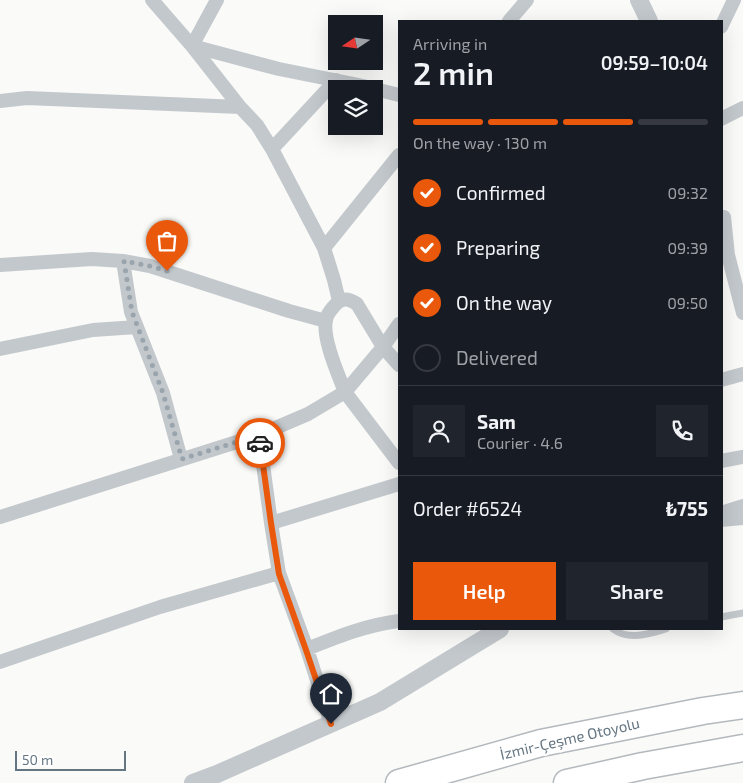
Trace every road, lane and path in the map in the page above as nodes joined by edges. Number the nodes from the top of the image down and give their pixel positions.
1 (152, 0) edge
2 (218, 0) edge
3 (527, 0) edge
4 (639, 0) edge
5 (734, 0) edge
6 (510, 20) edge
7 (649, 20) edge
8 (723, 23) edge
9 (192, 46) junction
10 (336, 80) edge
11 (328, 89) edge
12 (383, 91) edge
13 (398, 95) edge
14 (0, 100) edge
15 (240, 107) junction
16 (743, 108) edge
17 (723, 118) edge
18 (272, 149) junction
19 (398, 156) edge
20 (723, 217) edge
21 (324, 248) junction
22 (124, 261) junction
23 (0, 265) edge
24 (339, 301) junction
25 (743, 313) edge
26 (326, 320) junction
27 (398, 325) edge
28 (137, 327) junction
29 (383, 347) junction
30 (0, 349) edge
31 (398, 365) edge
32 (743, 374) edge
33 (723, 379) edge
34 (345, 392) junction
35 (259, 435) junction
36 (743, 457) edge
37 (182, 459) junction
38 (723, 461) edge
39 (398, 462) edge
40 (398, 484) edge
41 (743, 508) edge
42 (723, 514) edge
43 (0, 517) edge
44 (743, 518) edge
45 (723, 520) edge
46 (271, 523) junction
47 (279, 574) junction
48 (743, 614) edge
49 (723, 617) edge
50 (398, 621) edge
51 (498, 630) edge
52 (615, 630) edge
53 (662, 630) edge
54 (306, 650) junction
55 (0, 662) edge
56 (743, 704) edge
57 (331, 724) junction
58 (743, 748) edge
59 (193, 783) edge
60 (399, 783) edge
61 (568, 783) edge

1 - 9 street
2 - 9 street
3 - 6 street
4 - 7 street
5 - 8 street
9 - 10 street
9 - 15 street
11 - 18 street
12 - 13 street
14 - 15 street
15 - 18 street
16 - 17 street
18 - 21 street
19 - 21 street
20 - 25 street
21 - 24 street
22 - 23 street
22 - 26 street
22 - 28 street
24 - 26 street
24 - 29 street
26 - 34 street
27 - 29 street
28 - 30 street
28 - 37 street
29 - 31 street
29 - 34 street
32 - 33 street
34 - 35 street
34 - 39 street
35 - 37 street
35 - 46 street
36 - 38 street
37 - 43 street
40 - 46 street
41 - 42 street
44 - 45 street
46 - 47 street
47 - 54 street
47 - 55 street
48 - 49 lane
50 - 54 street
51 - 57 street
52 - 53 lane
54 - 57 street
56 - 60 highway, İzmir-Çeşme Otoyolu
57 - 59 street
58 - 61 highway

